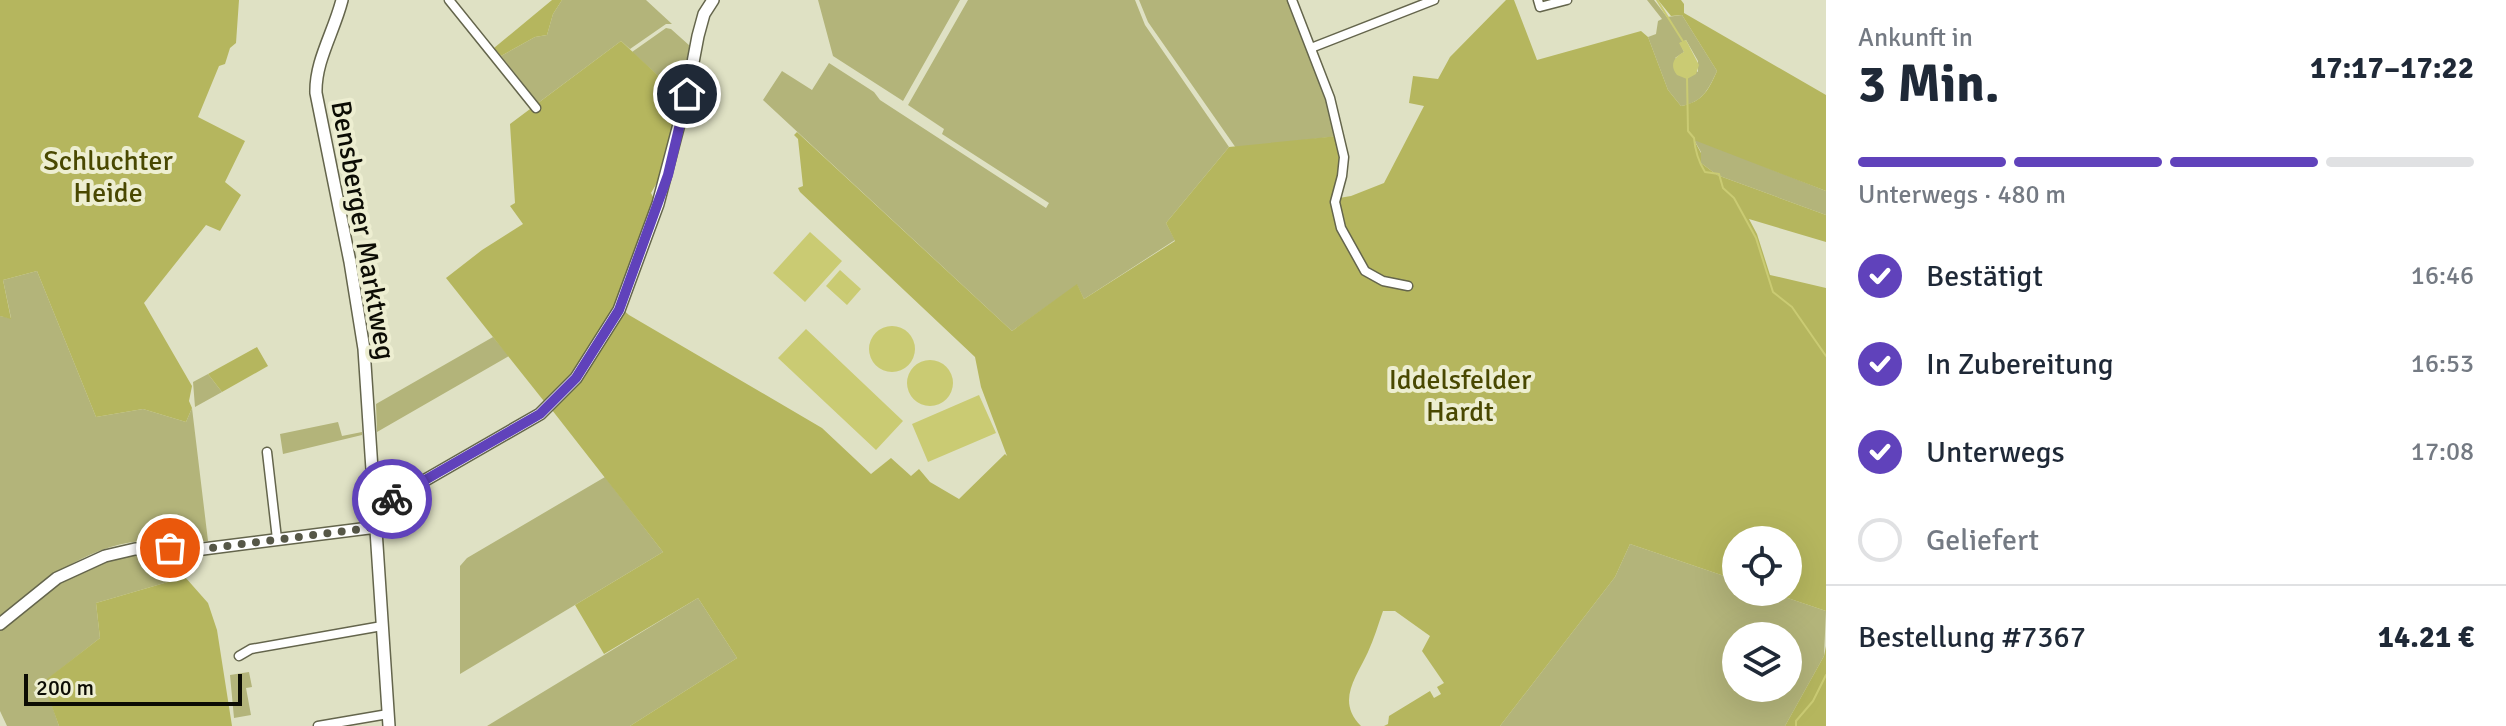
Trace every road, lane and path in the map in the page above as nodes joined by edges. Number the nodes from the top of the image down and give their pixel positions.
1 (342, 0) edge
2 (449, 0) edge
3 (713, 0) edge
4 (1292, 0) edge
5 (1434, 0) edge
6 (1538, 0) edge
7 (1567, 0) edge
8 (1311, 48) junction
9 (536, 108) dead end
10 (1408, 286) dead end
11 (267, 452) dead end
12 (375, 509) junction
13 (377, 527) junction
14 (277, 539) junction
15 (0, 624) edge
16 (382, 626) junction
17 (239, 656) dead end
18 (389, 720) edge
19 (318, 726) edge

1 - 12 street, Bensberger Marktweg
2 - 9 street
3 - 12 street
4 - 8 street
5 - 8 street
6 - 7 street
8 - 10 street
11 - 14 street
12 - 13 street, Bensberger Marktweg
13 - 14 street
13 - 16 street, Bensberger Marktweg
14 - 15 street
16 - 17 street
16 - 18 street, Bensberger Marktweg
18 - 19 street

